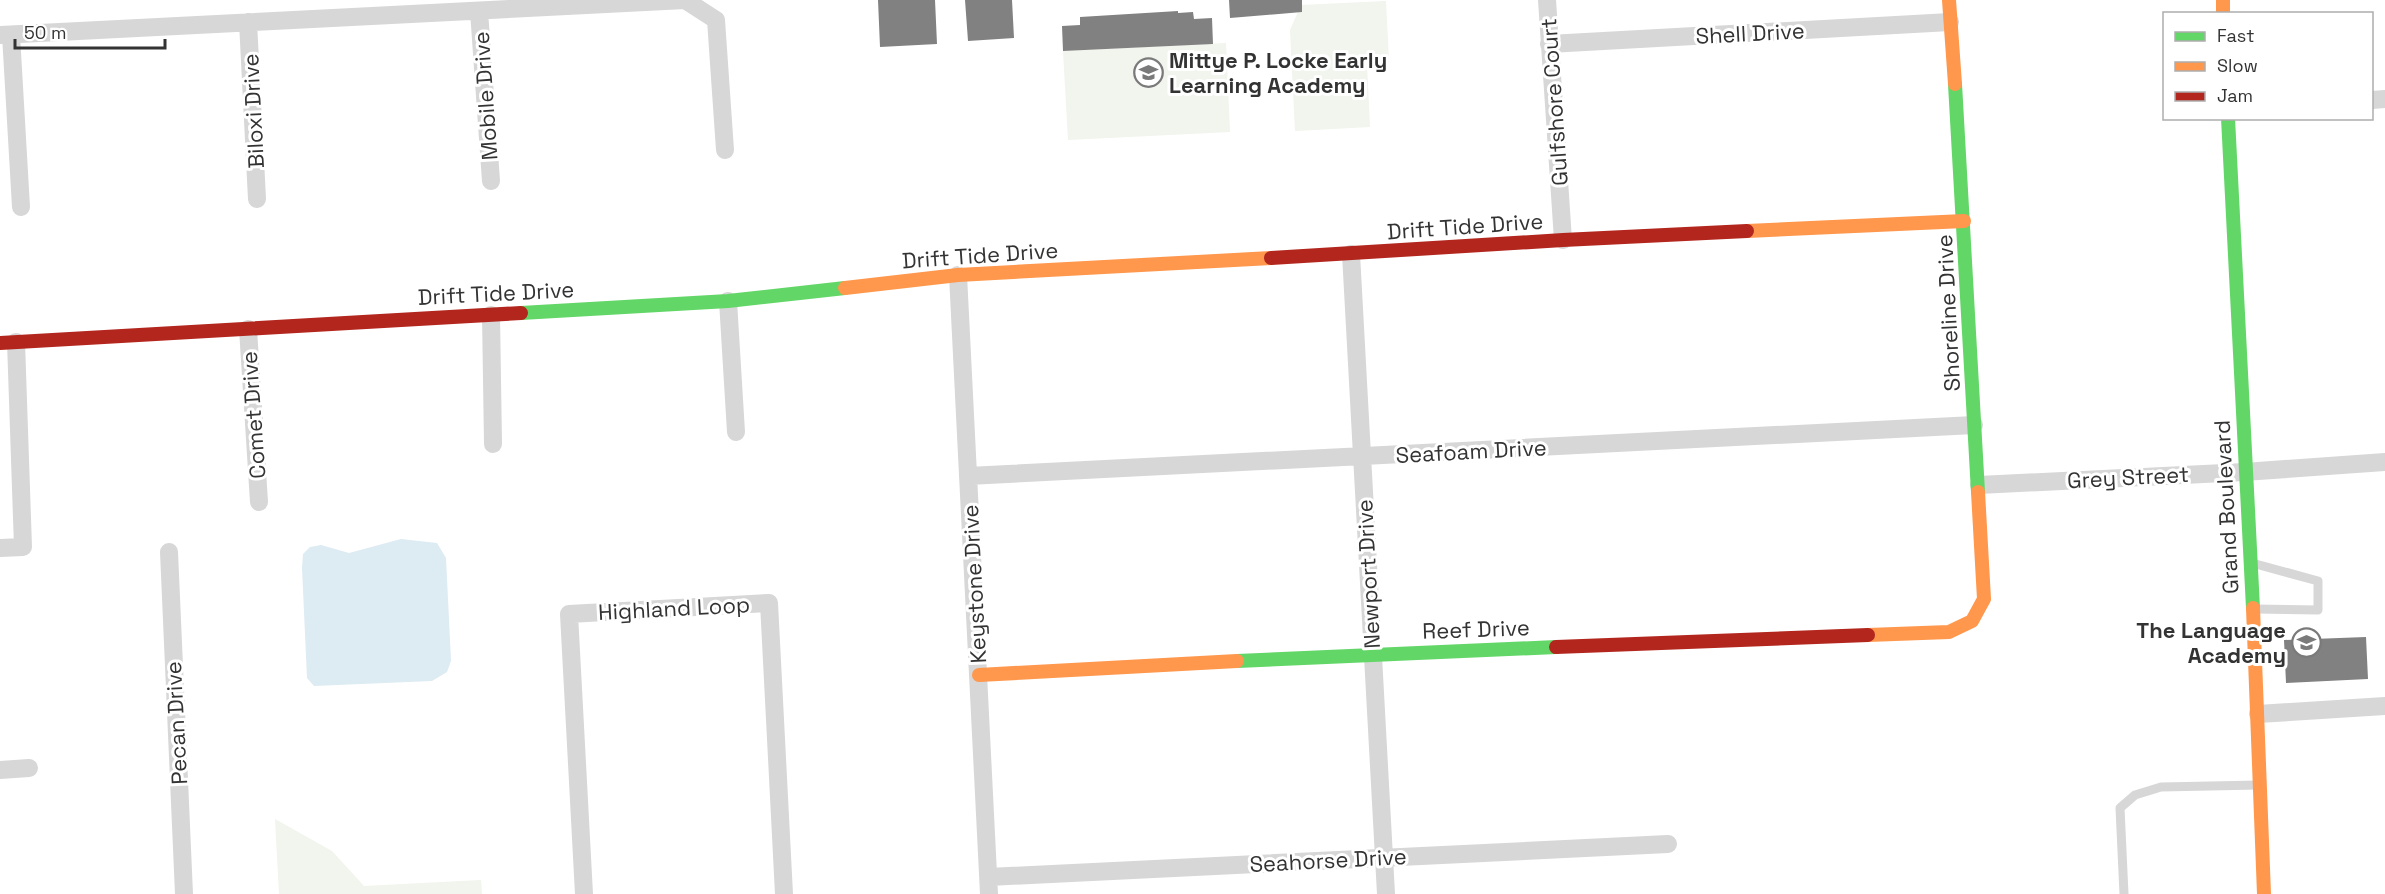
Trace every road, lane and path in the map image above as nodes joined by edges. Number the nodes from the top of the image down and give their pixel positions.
1 (1547, 0) edge
2 (1949, 0) edge
3 (479, 11) junction
4 (249, 22) junction
5 (1950, 22) junction
6 (6, 35) edge
7 (1549, 44) junction
8 (2228, 120) edge
9 (725, 150) dead end
10 (491, 181) dead end
11 (257, 199) dead end
12 (21, 207) dead end
13 (1964, 221) junction
14 (1563, 240) junction
15 (1351, 254) junction
16 (958, 275) junction
17 (728, 301) junction
18 (490, 315) junction
19 (248, 329) junction
20 (8, 343) edge
21 (1974, 425) junction
22 (736, 432) dead end
23 (493, 444) dead end
24 (1362, 456) junction
25 (2385, 462) edge
26 (2244, 472) junction
27 (968, 476) junction
28 (1979, 485) junction
29 (259, 502) dead end
30 (0, 548) edge
31 (169, 552) dead end
32 (2249, 562) junction
33 (2252, 609) junction
34 (1972, 621) joint
35 (1372, 654) junction
36 (979, 675) junction
37 (2385, 706) edge
38 (2258, 714) junction
39 (29, 768) dead end
40 (0, 770) edge
41 (2260, 785) junction
42 (1668, 844) dead end
43 (1384, 858) junction
44 (989, 885) edge
45 (184, 894) edge
46 (584, 894) edge
47 (784, 894) edge
48 (1386, 894) edge
49 (2124, 894) edge
50 (2264, 894) edge

1 - 7 street, Gulfshore Court
2 - 5 street, Shoreline Drive
3 - 4 street
3 - 9 street
3 - 10 street, Mobile Drive
4 - 6 street
4 - 11 street, Biloxi Drive
5 - 7 street, Shell Drive
5 - 13 street, Shoreline Drive
6 - 12 street
7 - 14 street, Gulfshore Court
8 - 26 street, Grand Boulevard
13 - 14 street, Drift Tide Drive
13 - 21 street, Shoreline Drive
14 - 15 street, Drift Tide Drive
15 - 16 street, Drift Tide Drive
15 - 24 street, Newport Drive
16 - 17 street, Drift Tide Drive
16 - 27 street, Keystone Drive
17 - 18 street, Drift Tide Drive
17 - 22 street
18 - 19 street, Drift Tide Drive
18 - 23 street
19 - 20 street, Drift Tide Drive
19 - 29 street, Comet Drive
20 - 30 street
21 - 24 street, Seafoam Drive
21 - 28 street, Shoreline Drive
24 - 27 street, Seafoam Drive
24 - 35 street, Newport Drive
25 - 26 street, Grey Street
26 - 28 street, Grey Street
26 - 32 street, Grand Boulevard
27 - 36 street, Keystone Drive
28 - 34 street, Shoreline Drive
31 - 45 street, Pecan Drive
32 - 33 street, Grand Boulevard
32 - 33 lane
33 - 38 street, Grand Boulevard
34 - 35 street, Reef Drive
35 - 36 street, Reef Drive
35 - 43 street, Newport Drive
36 - 44 street, Keystone Drive
37 - 38 street
38 - 41 street, Grand Boulevard
39 - 40 street
41 - 49 lane
41 - 50 street, Grand Boulevard
42 - 43 street, Seahorse Drive
43 - 44 street, Seahorse Drive
43 - 48 street, Newport Drive
46 - 47 street, Highland Loop

